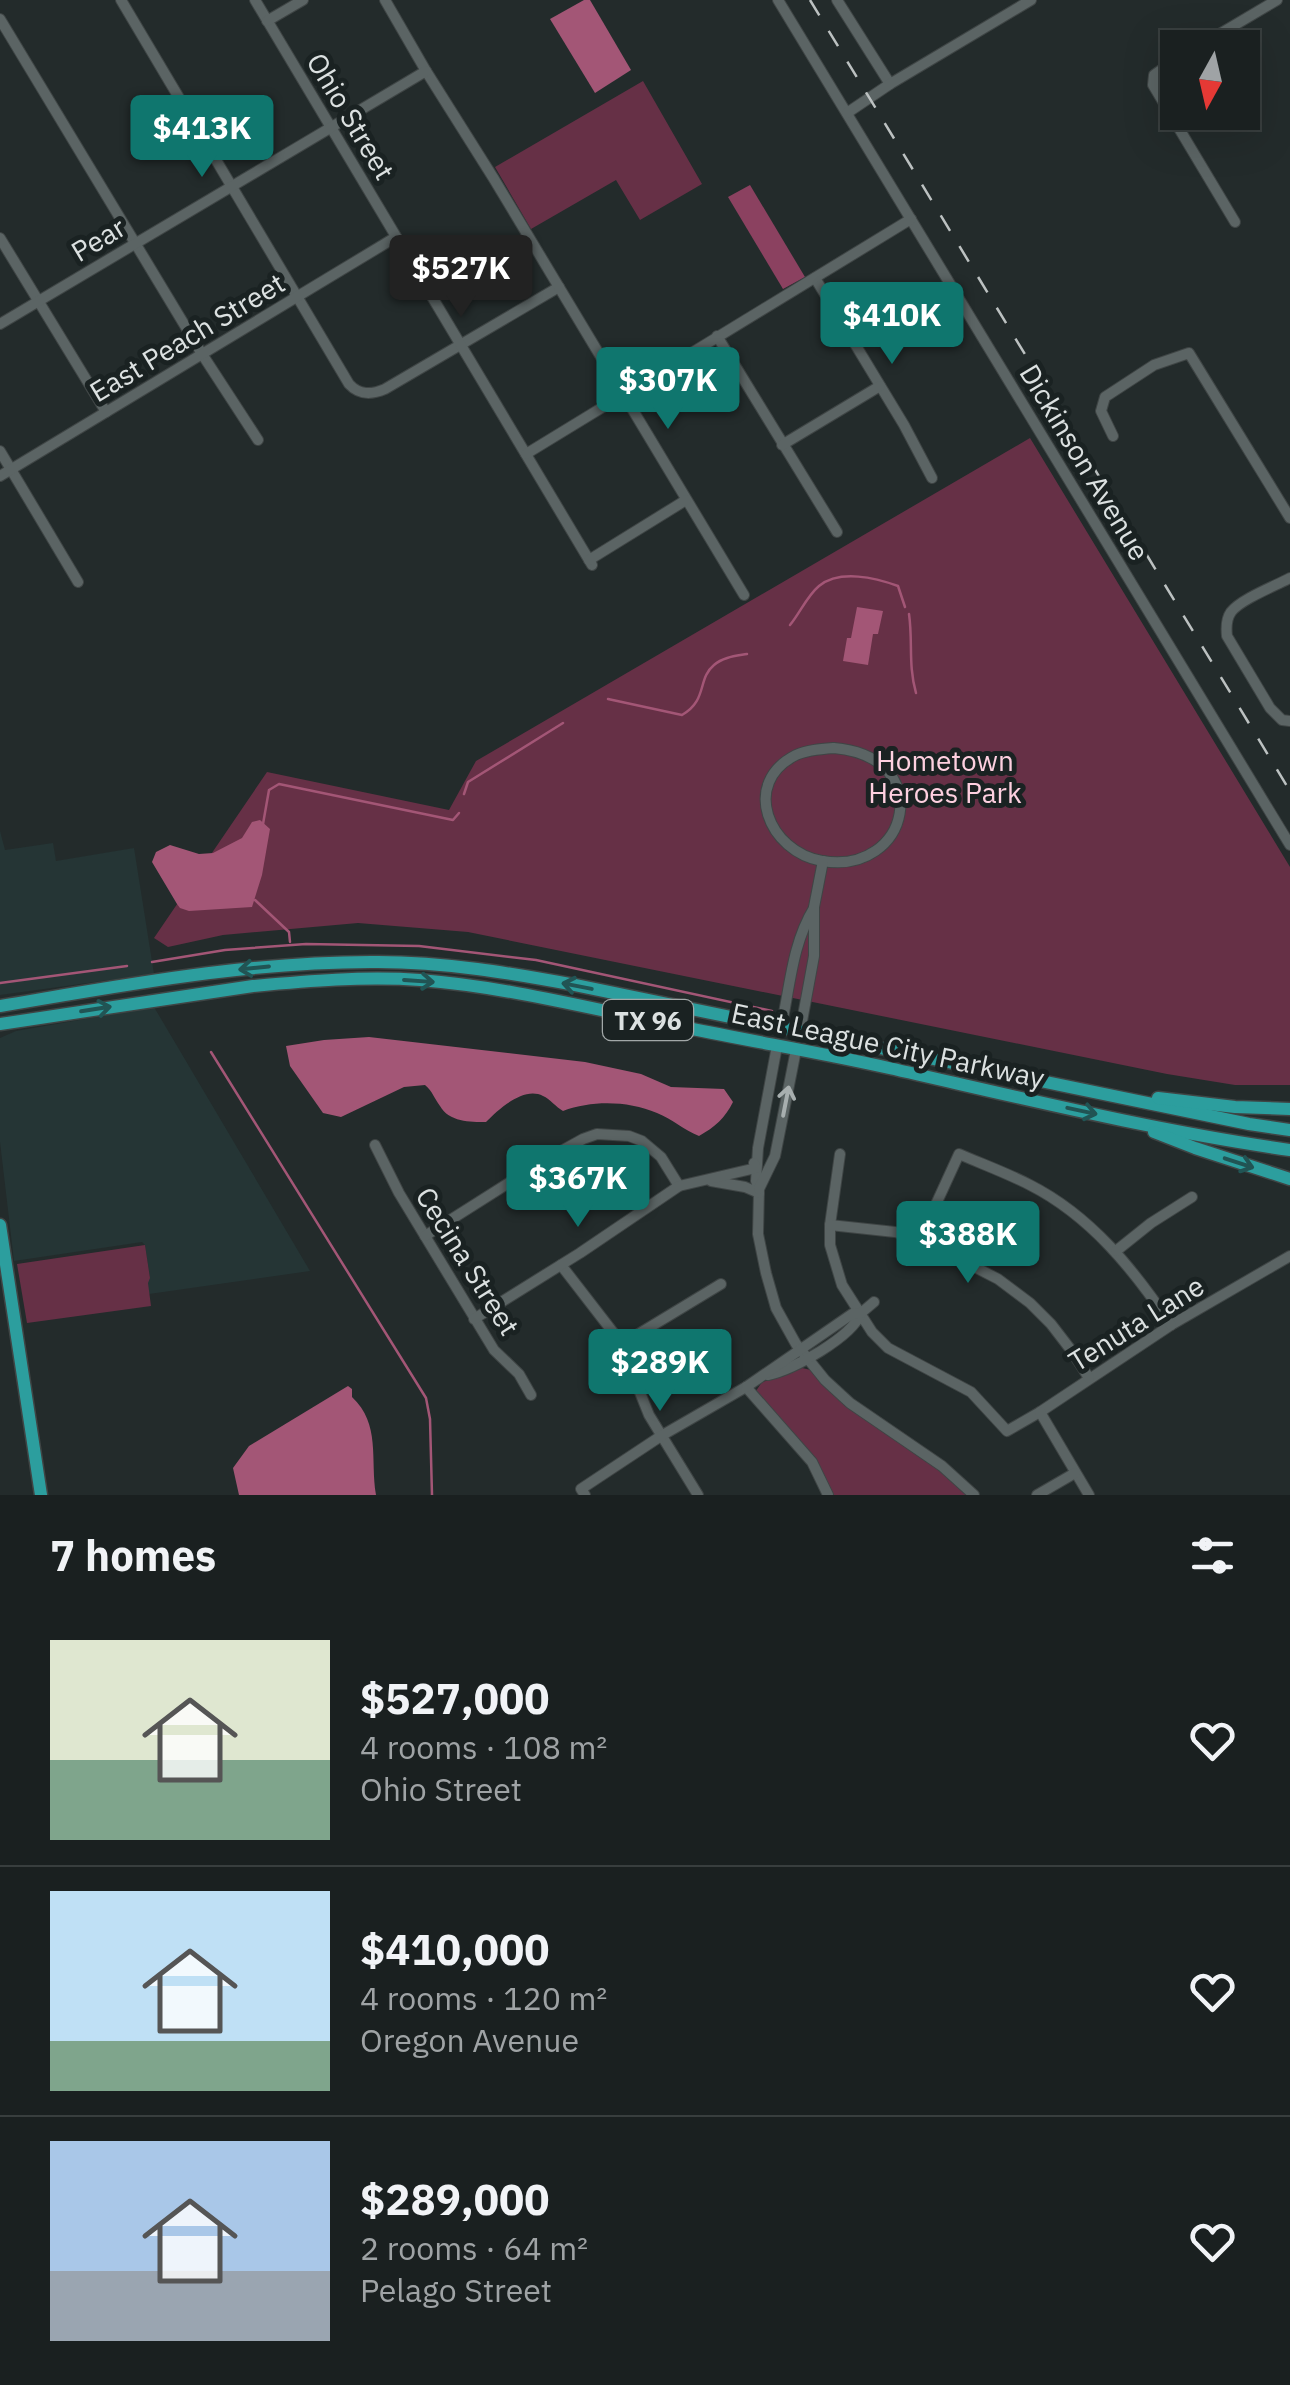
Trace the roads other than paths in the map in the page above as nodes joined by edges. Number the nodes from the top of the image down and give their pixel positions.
1 (121, 0) edge
2 (255, 0) edge
3 (303, 0) edge
4 (385, 0) edge
5 (778, 0) edge
6 (836, 0) edge
7 (1031, 0) edge
8 (1277, 0) edge
9 (0, 20) edge
10 (268, 21) junction
11 (1226, 30) edge
12 (426, 71) junction
13 (1160, 71) edge
14 (890, 84) junction
15 (1160, 97) edge
16 (847, 113) junction
17 (331, 128) junction
18 (1180, 130) edge
19 (233, 185) junction
20 (911, 218) junction
21 (1235, 222) dead end
22 (396, 237) junction
23 (0, 238) edge
24 (136, 243) junction
25 (815, 278) junction
26 (559, 287) junction
27 (298, 296) junction
28 (38, 301) junction
29 (0, 324) edge
30 (717, 336) junction
31 (460, 344) junction
32 (202, 354) junction
33 (880, 386) junction
34 (622, 395) junction
35 (106, 412) junction
36 (1113, 436) dead end
37 (258, 440) dead end
38 (782, 444) junction
39 (0, 451) edge
40 (526, 454) junction
41 (11, 469) junction
42 (0, 476) edge
43 (932, 478) dead end
44 (686, 500) junction
45 (1290, 518) edge
46 (837, 532) dead end
47 (1290, 578) edge
48 (78, 582) dead end
49 (744, 596) dead end
50 (1286, 721) edge
51 (1290, 845) edge
52 (823, 861) junction
53 (814, 907) junction
54 (792, 974) junction
55 (810, 978) junction
56 (0, 996) edge
57 (61, 996) junction
58 (0, 1006) edge
59 (24, 1020) junction
60 (0, 1024) edge
61 (781, 1028) junction
62 (0, 1032) edge
63 (800, 1032) junction
64 (777, 1046) junction
65 (796, 1050) junction
66 (995, 1072) junction
67 (1290, 1109) edge
68 (1124, 1120) junction
69 (1290, 1130) edge
70 (375, 1145) dead end
71 (1290, 1150) edge
72 (840, 1154) dead end
73 (756, 1168) junction
74 (1290, 1179) edge
75 (700, 1180) junction
76 (679, 1186) junction
77 (759, 1191) junction
78 (1192, 1197) dead end
79 (0, 1224) edge
80 (830, 1225) junction
81 (426, 1236) junction
82 (920, 1239) junction
83 (1116, 1251) junction
84 (1290, 1256) edge
85 (561, 1265) junction
86 (722, 1284) dead end
87 (874, 1302) dead end
88 (861, 1313) junction
89 (474, 1318) junction
90 (1171, 1325) junction
91 (622, 1344) junction
92 (805, 1354) junction
93 (1088, 1378) junction
94 (746, 1387) junction
95 (531, 1395) dead end
96 (1040, 1412) junction
97 (661, 1436) junction
98 (1076, 1472) junction
99 (583, 1492) edge
100 (41, 1495) edge
101 (698, 1495) edge
102 (828, 1495) edge
103 (974, 1495) edge
104 (1037, 1495) edge
105 (1089, 1495) edge

1 - 19 street
2 - 10 street, Ohio Street
3 - 10 street
4 - 12 street
5 - 16 street, Dickinson Avenue
6 - 14 street
7 - 14 street
8 - 11 street
9 - 24 street
10 - 17 street, Ohio Street
12 - 17 street, Pear
12 - 26 street
13 - 15 street
14 - 16 street
16 - 20 street, Dickinson Avenue
17 - 19 street, Pear
17 - 22 street, Ohio Street
18 - 21 street
19 - 24 street, Pear
19 - 27 street
20 - 25 street
20 - 51 street, Dickinson Avenue
22 - 27 street, East Peach Street
22 - 31 street, Ohio Street
23 - 28 street
24 - 28 street, Pear
24 - 32 street
25 - 30 street
25 - 33 street
26 - 31 street
26 - 34 street
27 - 31 street
27 - 32 street, East Peach Street
28 - 29 street, Pear
28 - 35 street
30 - 34 street
30 - 38 street
31 - 40 street, Ohio Street
32 - 35 street, East Peach Street
32 - 37 street
33 - 38 street
33 - 43 street
34 - 40 street
34 - 44 street
35 - 41 street, East Peach Street
36 - 45 street
38 - 46 street
39 - 41 street
40 - 44 street, Ohio Street
41 - 42 street, East Peach Street
41 - 48 street
44 - 49 street
47 - 50 street
52 - 52 street
52 - 53 street
53 - 54 street
53 - 55 street
54 - 55 street
54 - 61 street
55 - 63 street
56 - 57 main road
57 - 58 main road, East League City Parkway / TX 96
61 -> 57 main road, East League City Parkway / TX 96
59 - 60 main road, East League City Parkway / TX 96
59 - 62 main road
59 -> 64 main road, East League City Parkway / TX 96
61 - 63 main road, East League City Parkway / TX 96
61 - 64 main road
63 - 65 main road
63 - 66 main road, East League City Parkway / TX 96
64 - 65 main road, East League City Parkway / TX 96
64 - 73 street
65 -> 68 main road, East League City Parkway / TX 96
77 -> 65 street
66 - 67 main road
66 - 69 main road, East League City Parkway / TX 96
68 - 71 main road, East League City Parkway / TX 96
68 -> 74 main road
70 - 81 street, Cecina Street
72 - 80 street
73 - 75 street
73 - 77 street
75 - 76 street
75 - 77 street
76 - 81 street
76 - 85 street
77 - 92 street
78 - 83 street
79 - 100 main road
80 - 82 street
80 - 88 street
81 - 89 street, Cecina Street
82 - 83 street
82 - 93 street
83 - 90 street
84 - 90 street, Tenuta Lane
85 - 89 street
85 - 91 street
86 - 91 street
87 - 88 street
88 - 92 street
88 - 96 street, Tenuta Lane
89 - 95 street, Cecina Street
90 - 93 street, Tenuta Lane
91 - 97 street
92 - 94 street
92 - 103 street
93 - 96 street, Tenuta Lane
94 - 97 street
94 - 102 street
96 - 98 street
97 - 99 street
97 - 101 street
98 - 104 street
98 - 105 street

